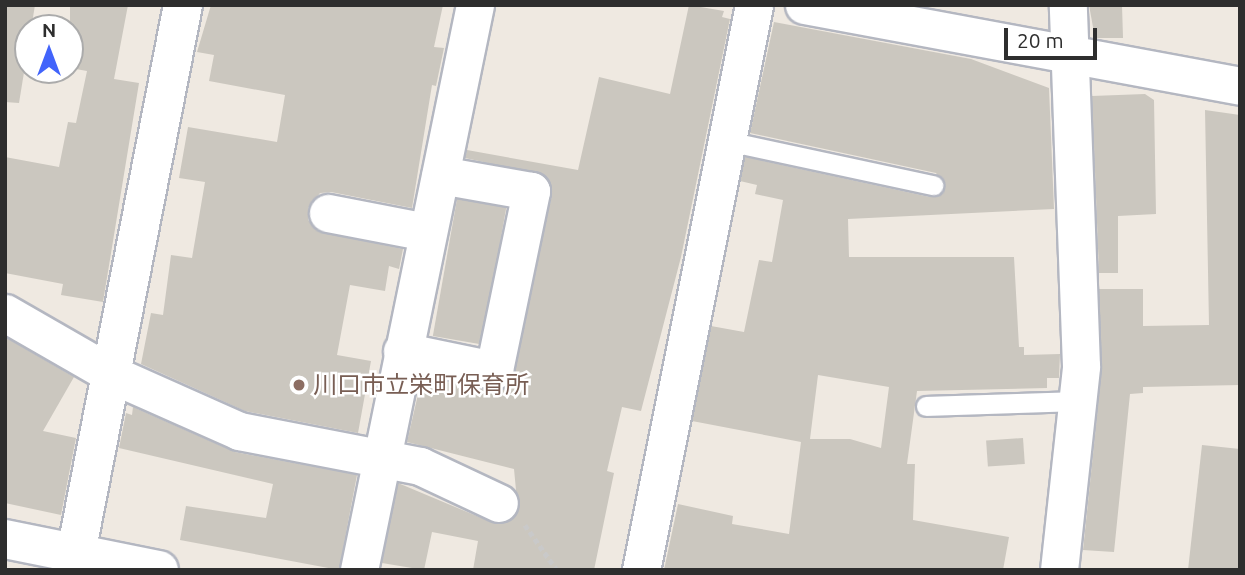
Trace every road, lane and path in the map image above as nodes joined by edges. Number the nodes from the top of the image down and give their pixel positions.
1 (183, 5) edge
2 (475, 5) edge
3 (754, 5) edge
4 (804, 5) edge
5 (1068, 5) edge
6 (1069, 57) junction
7 (1240, 86) edge
8 (727, 141) junction
9 (440, 175) junction
10 (933, 185) dead end
11 (328, 213) dead end
12 (427, 232) junction
13 (5, 313) edge
14 (402, 351) junction
15 (111, 374) junction
16 (1077, 401) junction
17 (926, 406) dead end
18 (380, 458) junction
19 (499, 503) joint
20 (5, 539) edge
21 (74, 561) edge
22 (159, 570) edge
23 (359, 570) edge
24 (557, 570) edge
25 (641, 570) edge
26 (1059, 570) edge

1 - 15 street
2 - 9 street
3 - 8 street
4 - 6 street
5 - 6 street
6 - 7 street
6 - 16 street
8 - 10 lane
8 - 25 street
9 - 12 street
9 - 14 street
11 - 12 street
12 - 14 street
13 - 15 street
14 - 18 street
15 - 18 street
15 - 21 street
16 - 17 lane
16 - 26 street
18 - 19 street
18 - 23 street
19 - 24 path
20 - 21 street
21 - 22 street

